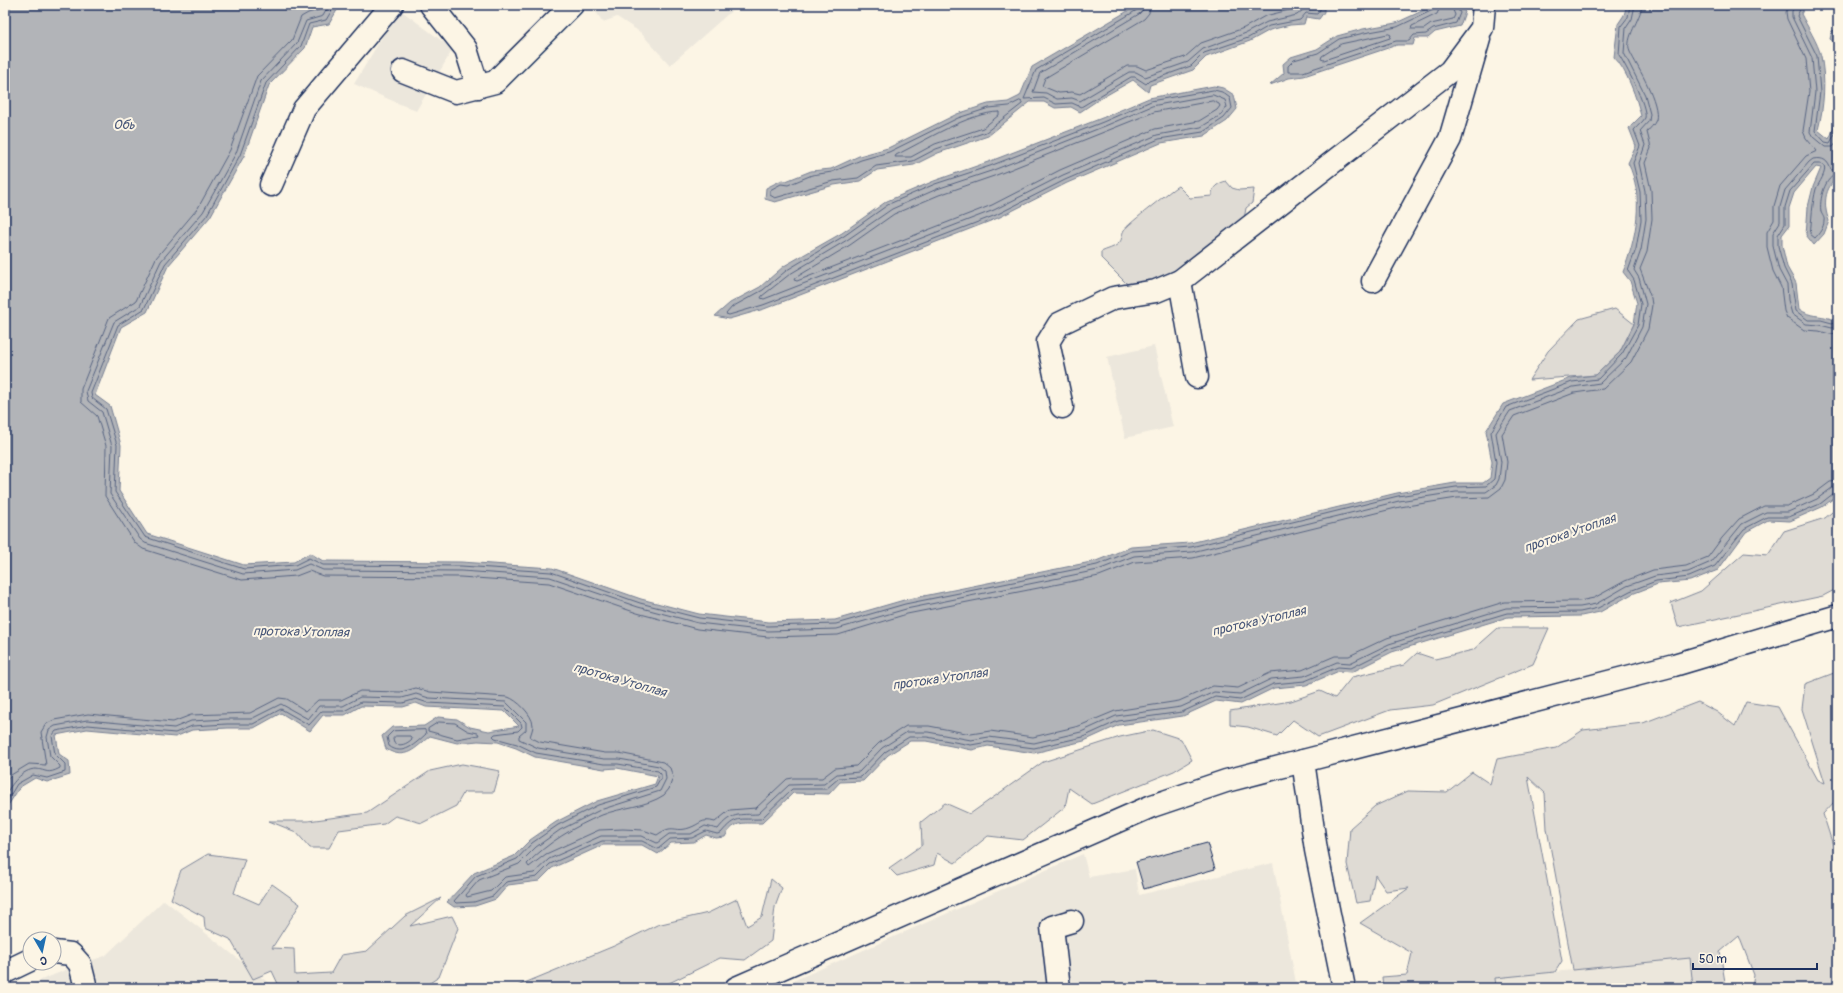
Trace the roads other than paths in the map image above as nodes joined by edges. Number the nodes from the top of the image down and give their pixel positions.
1 (392, 5) edge
2 (431, 5) edge
3 (572, 5) edge
4 (1484, 5) edge
5 (1482, 28) junction
6 (403, 71) dead end
7 (478, 87) junction
8 (271, 185) dead end
9 (1180, 281) junction
10 (1373, 281) dead end
11 (1198, 377) dead end
12 (1062, 407) dead end
13 (1838, 616) edge
14 (1303, 761) junction
15 (1072, 921) dead end
16 (62, 953) edge
17 (22, 964) edge
18 (5, 972) edge
19 (86, 988) edge
20 (736, 988) edge
21 (1058, 988) edge
22 (1344, 988) edge

1 - 8 street
2 - 7 street
3 - 7 street
4 - 5 street
5 - 9 street
5 - 10 street
6 - 7 street
9 - 11 street
9 - 12 street
13 - 14 street
14 - 20 street
14 - 22 street
15 - 21 street
16 - 19 street
17 - 18 street

